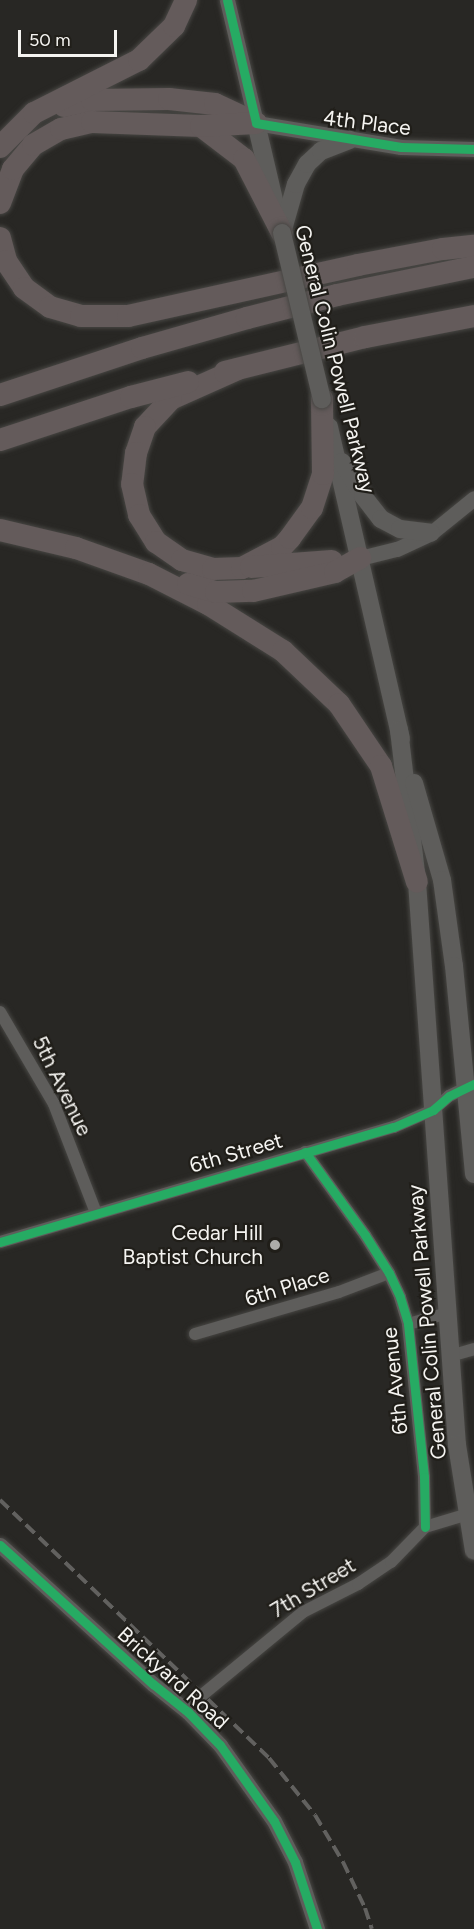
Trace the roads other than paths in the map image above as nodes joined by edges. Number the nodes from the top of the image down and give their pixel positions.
1 (186, 0) edge
2 (227, 0) edge
3 (34, 112) junction
4 (256, 123) junction
5 (201, 126) junction
6 (350, 140) junction
7 (0, 147) edge
8 (474, 149) edge
9 (0, 203) edge
10 (282, 233) junction
11 (0, 238) edge
12 (474, 246) edge
13 (474, 267) edge
14 (474, 316) edge
15 (238, 369) junction
16 (0, 395) edge
17 (322, 399) junction
18 (0, 440) edge
19 (334, 448) junction
20 (474, 498) edge
21 (0, 530) edge
22 (430, 533) junction
23 (360, 558) junction
24 (242, 568) junction
25 (148, 574) junction
26 (399, 730) junction
27 (417, 882) junction
28 (0, 1012) edge
29 (470, 1085) edge
30 (433, 1110) junction
31 (305, 1152) junction
32 (474, 1174) edge
33 (96, 1214) junction
34 (0, 1242) edge
35 (389, 1273) junction
36 (448, 1312) junction
37 (408, 1324) junction
38 (195, 1334) dead end
39 (474, 1349) edge
40 (450, 1356) junction
41 (468, 1514) junction
42 (425, 1527) junction
43 (0, 1545) edge
44 (474, 1551) edge
45 (188, 1712) junction
46 (317, 1929) edge

1 - 3 highway
2 - 4 street, General Colin Powell Parkway
3 - 4 highway
3 - 7 highway
4 - 5 highway
4 - 6 street, 4th Place
4 - 10 main road, General Colin Powell Parkway
5 - 9 highway
5 - 10 highway
6 - 8 street, 4th Place
6 - 10 main road
10 - 17 main road, General Colin Powell Parkway, bridge
11 - 12 highway
13 - 16 highway
14 - 15 highway
15 - 18 highway
15 - 24 highway
17 - 19 main road, General Colin Powell Parkway
17 - 24 highway
19 - 22 main road
19 - 23 main road, General Colin Powell Parkway
20 - 22 street
21 - 25 highway
22 - 23 street
23 - 24 highway
23 - 25 highway
23 - 26 main road, General Colin Powell Parkway
25 - 27 highway
26 - 27 main road, General Colin Powell Parkway
26 - 29 main road, General Colin Powell Parkway
27 - 30 main road, General Colin Powell Parkway
28 - 33 street, 5th Avenue
29 - 30 street, 6th Street
29 - 32 main road, General Colin Powell Parkway
30 - 31 street, 6th Street
30 - 36 main road, General Colin Powell Parkway
31 - 33 street, 6th Street
31 - 35 street, 6th Avenue
33 - 34 street, 6th Street
35 - 37 street, 6th Avenue
35 - 38 street, 6th Place
36 - 37 street
36 - 40 main road, General Colin Powell Parkway
37 - 42 street, 6th Avenue
39 - 40 street
40 - 41 main road, General Colin Powell Parkway
41 - 42 street, 7th Street
41 - 44 main road, General Colin Powell Parkway
42 - 45 street, 7th Street
43 - 45 street, Brickyard Road
45 - 46 street, Brickyard Road

